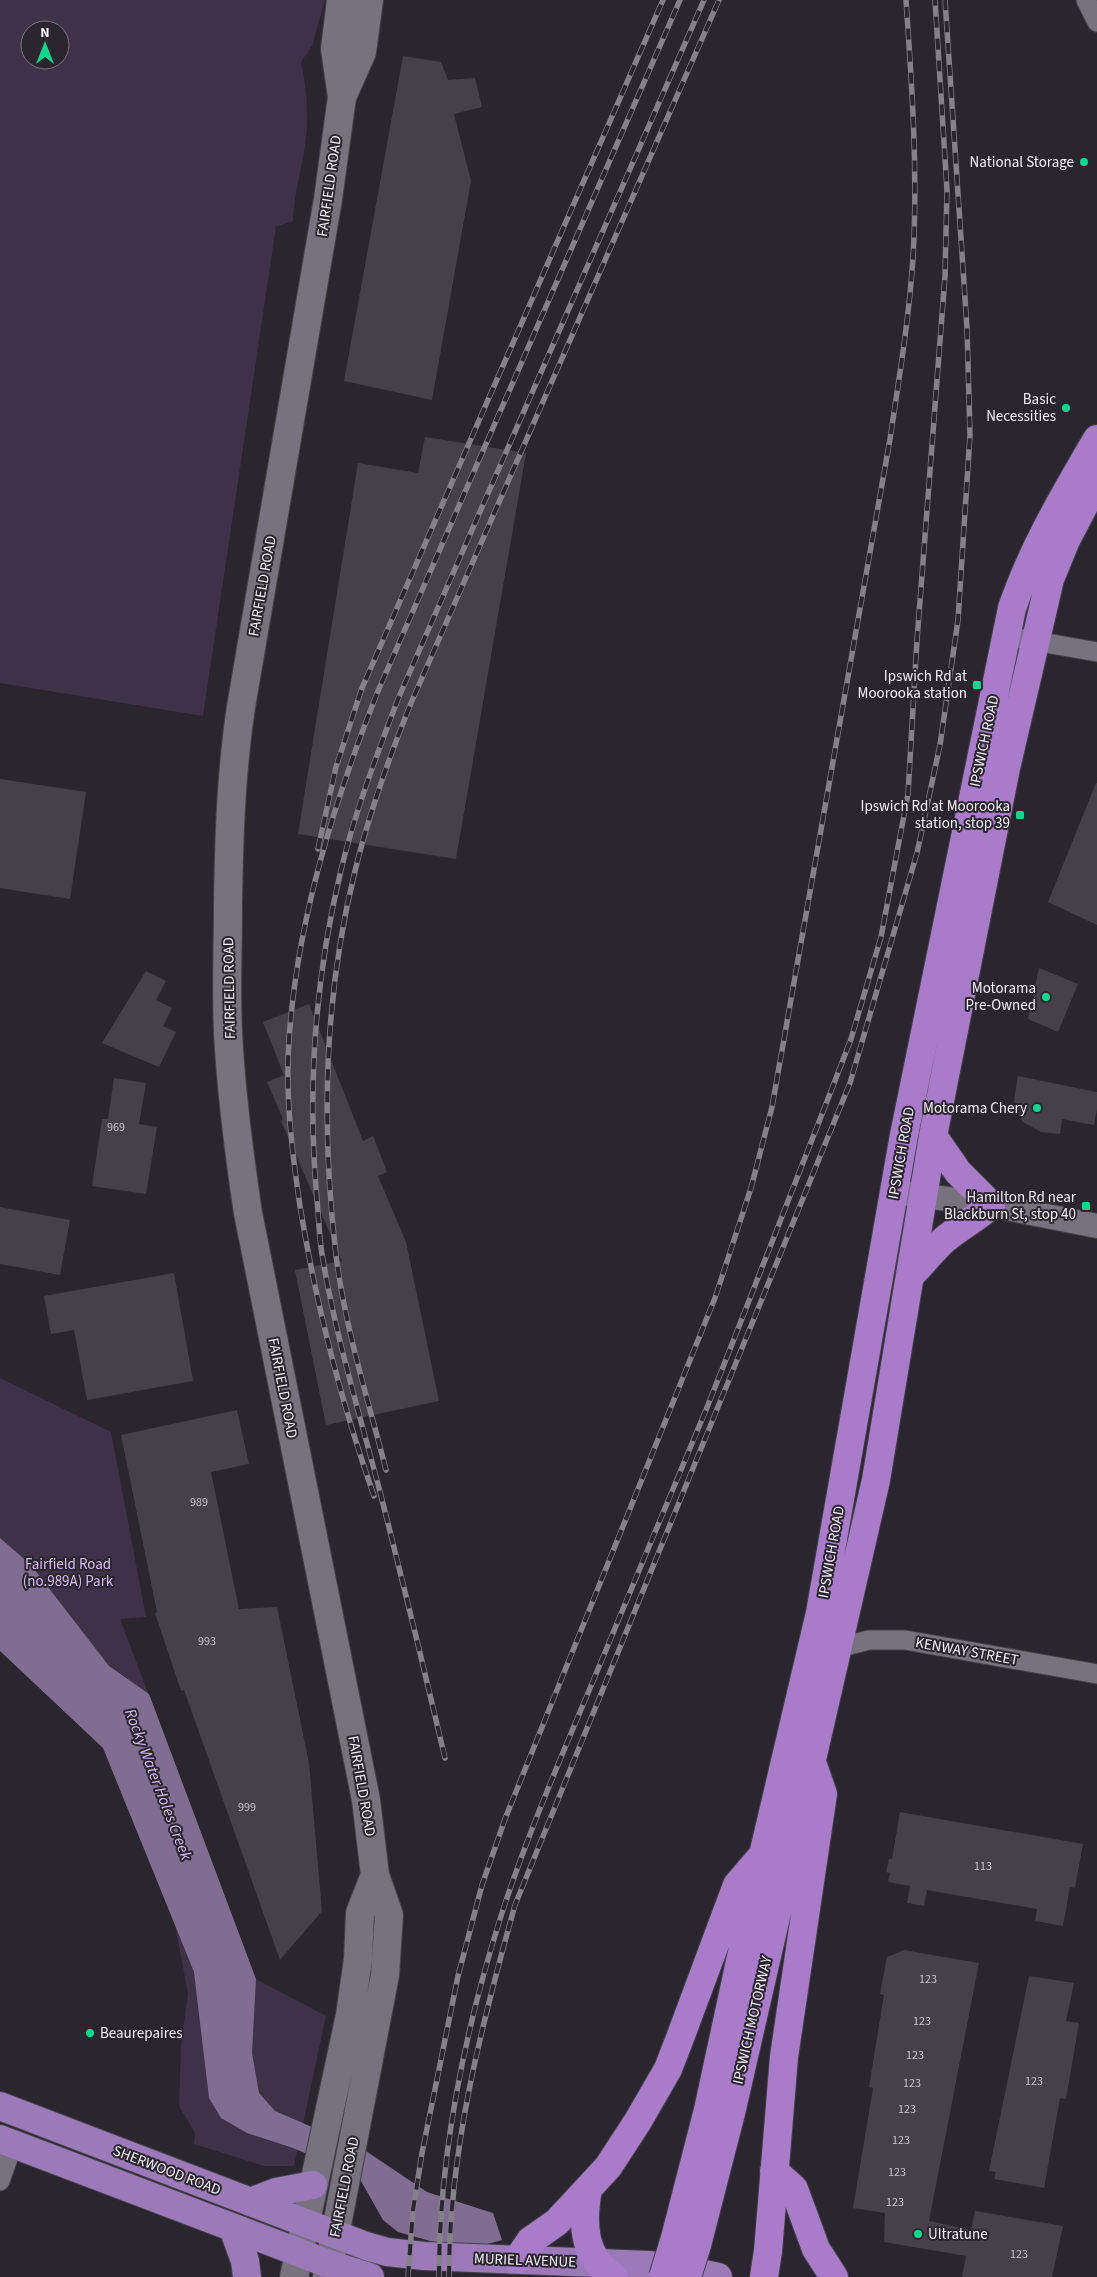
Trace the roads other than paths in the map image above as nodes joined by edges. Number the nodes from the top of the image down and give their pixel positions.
1 (341, 0) edge
2 (369, 0) edge
3 (1086, 0) edge
4 (1097, 22) edge
5 (342, 97) junction
6 (1097, 439) edge
7 (1097, 481) edge
8 (1006, 636) junction
9 (1035, 641) junction
10 (1097, 652) edge
11 (933, 1136) junction
12 (894, 1192) junction
13 (923, 1195) junction
14 (991, 1205) junction
15 (1097, 1226) edge
16 (911, 1275) junction
17 (838, 1648) junction
18 (1097, 1674) edge
19 (812, 1762) junction
20 (763, 1855) junction
21 (375, 1874) junction
22 (0, 2106) edge
23 (6, 2141) edge
24 (774, 2171) junction
25 (314, 2180) junction
26 (0, 2182) edge
27 (588, 2189) junction
28 (250, 2202) junction
29 (305, 2223) junction
30 (233, 2228) junction
31 (334, 2234) junction
32 (686, 2241) junction
33 (518, 2259) junction
34 (297, 2265) edge
35 (606, 2269) edge
36 (328, 2270) edge
37 (247, 2277) edge
38 (370, 2277) edge
39 (663, 2277) edge
40 (687, 2277) edge
41 (718, 2277) edge
42 (764, 2277) edge
43 (834, 2277) edge

1 - 5 main road, FAIRFIELD ROAD
2 - 5 main road, FAIRFIELD ROAD
3 - 4 street
5 - 21 main road, FAIRFIELD ROAD
6 - 8 highway, IPSWICH ROAD
7 - 9 highway, IPSWICH ROAD
8 - 9 street
8 - 12 highway, IPSWICH ROAD
9 - 10 street
9 - 11 highway, IPSWICH ROAD
11 - 13 highway, IPSWICH ROAD
11 - 14 highway
12 - 13 street
12 - 20 highway, IPSWICH ROAD
13 - 14 street
13 - 16 highway, IPSWICH ROAD
14 - 15 street
14 - 16 highway
16 - 17 highway, IPSWICH ROAD
17 - 18 street, KENWAY STREET
17 - 19 highway, IPSWICH ROAD
19 - 24 highway
19 - 32 highway, IPSWICH MOTORWAY
20 - 27 highway
20 - 32 highway, IPSWICH MOTORWAY
21 - 25 main road, FAIRFIELD ROAD
21 - 31 main road, FAIRFIELD ROAD
22 - 28 main road, SHERWOOD ROAD
23 - 26 street
23 - 30 main road, SHERWOOD ROAD
24 - 42 highway
24 - 43 highway
25 - 28 main road
25 - 29 main road, FAIRFIELD ROAD
27 - 33 highway
27 - 35 highway
28 - 29 main road, SHERWOOD ROAD
29 - 31 main road, SHERWOOD ROAD
29 - 34 main road, FAIRFIELD ROAD
30 - 34 main road, SHERWOOD ROAD
30 - 37 main road
31 - 33 main road, MURIEL AVENUE
31 - 36 main road, FAIRFIELD ROAD
32 - 39 highway, IPSWICH MOTORWAY, bridge
32 - 40 highway, IPSWICH MOTORWAY, bridge
33 - 35 main road, MURIEL AVENUE
34 - 36 main road, SHERWOOD ROAD
35 - 41 main road, MURIEL AVENUE
36 - 38 main road

